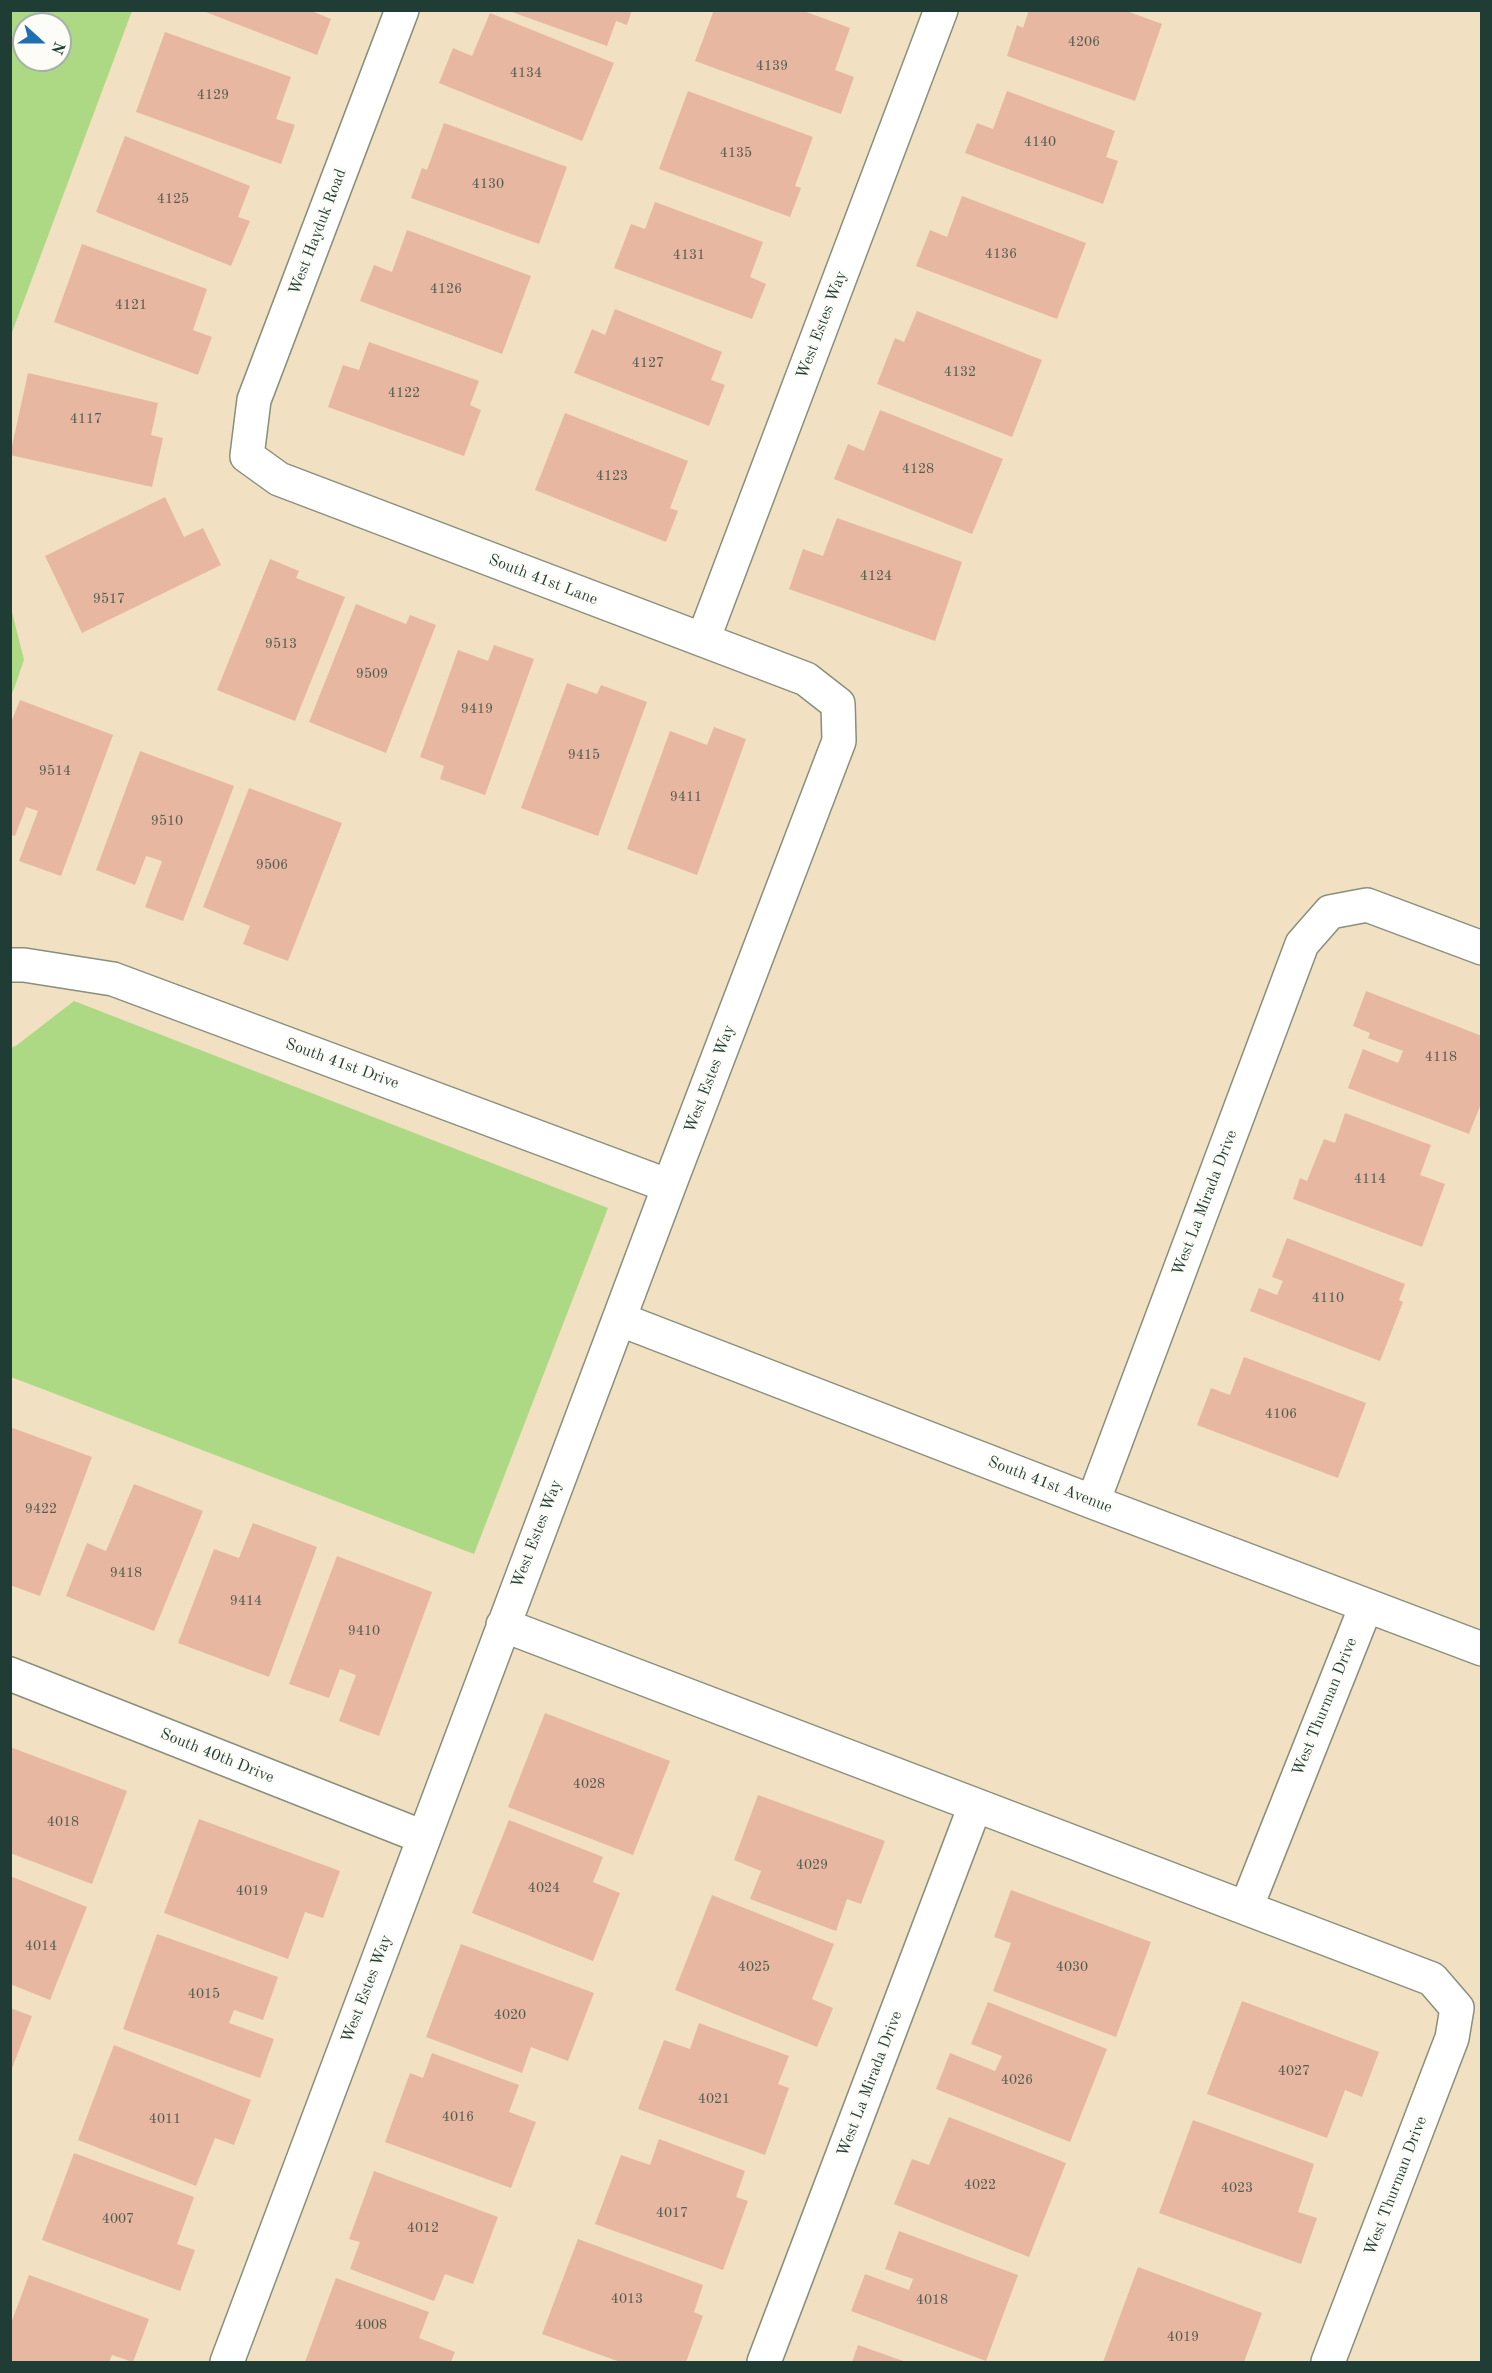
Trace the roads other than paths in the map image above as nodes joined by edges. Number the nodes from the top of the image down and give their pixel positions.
1 (402, 10) edge
2 (940, 10) edge
3 (247, 456) joint
4 (703, 640) junction
5 (838, 704) joint
6 (1482, 948) edge
7 (10, 965) edge
8 (669, 1186) junction
9 (619, 1319) junction
10 (1093, 1502) junction
11 (1365, 1606) junction
12 (503, 1625) junction
13 (1482, 1649) edge
14 (10, 1674) edge
15 (975, 1806) junction
16 (423, 1837) junction
17 (1246, 1908) junction
18 (227, 2362) edge
19 (764, 2362) edge
20 (1328, 2362) edge

1 - 3 street, West Hayduk Road
2 - 4 street, West Estes Way
3 - 4 street, South 41st Lane
4 - 5 street, South 41st Lane
5 - 8 street, West Estes Way
6 - 10 street, West La Mirada Drive
7 - 8 street, South 41st Drive
8 - 9 street, West Estes Way
9 - 10 street, South 41st Avenue
9 - 12 street, West Estes Way
10 - 11 street, South 41st Avenue
11 - 13 street, South 41st Avenue
11 - 17 street, West Thurman Drive
12 - 15 street
12 - 16 street, West Estes Way
14 - 16 street, South 40th Drive
15 - 17 street
15 - 19 street, West La Mirada Drive
16 - 18 street, West Estes Way
17 - 20 street, West Thurman Drive

